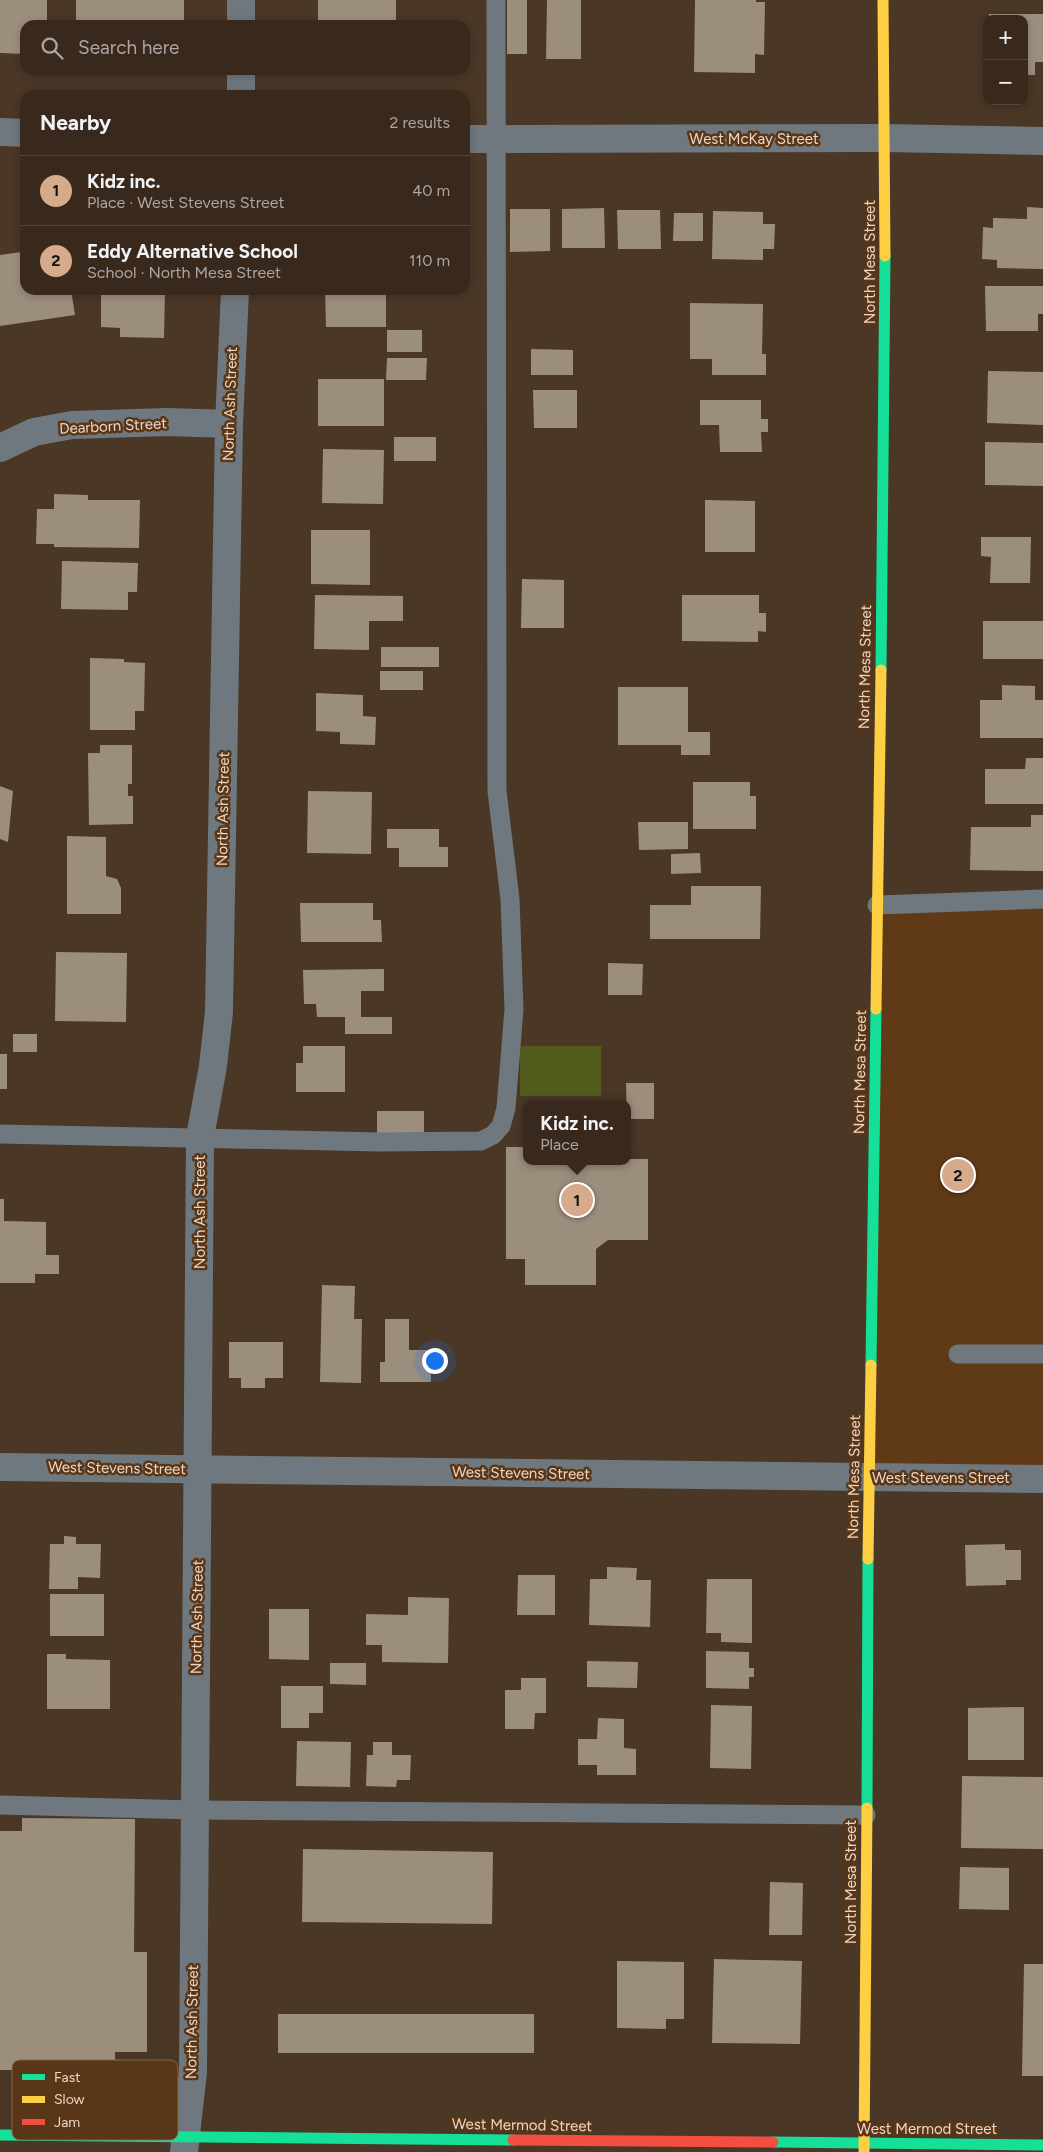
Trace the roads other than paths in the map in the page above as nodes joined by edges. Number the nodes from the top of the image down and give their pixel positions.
1 (241, 0) edge
2 (496, 0) edge
3 (883, 0) edge
4 (241, 20) edge
5 (241, 75) edge
6 (241, 90) edge
7 (0, 132) edge
8 (20, 133) edge
9 (885, 138) junction
10 (470, 139) edge
11 (495, 139) junction
12 (1043, 141) edge
13 (235, 295) edge
14 (229, 424) junction
15 (0, 448) edge
16 (1043, 899) edge
17 (877, 905) junction
18 (0, 1134) edge
19 (200, 1137) junction
20 (958, 1354) dead end
21 (1043, 1354) edge
22 (0, 1467) edge
23 (199, 1468) junction
24 (868, 1477) junction
25 (1043, 1479) edge
26 (0, 1806) edge
27 (194, 1810) junction
28 (866, 1815) junction
29 (103, 2140) edge
30 (185, 2144) edge
31 (1043, 2145) edge
32 (487, 2146) edge
33 (864, 2148) edge

1 - 4 street
2 - 11 lane
3 - 9 street, North Mesa Street
5 - 6 street
7 - 8 street
9 - 11 street, West McKay Street
9 - 12 street, West McKay Street
9 - 17 street, North Mesa Street
10 - 11 street, West McKay Street
11 - 19 lane
13 - 14 street, North Ash Street
14 - 15 street, Dearborn Street
14 - 19 street, North Ash Street
16 - 17 lane
17 - 24 street, North Mesa Street
18 - 19 lane
19 - 23 street, North Ash Street
20 - 21 lane
22 - 23 street, West Stevens Street
23 - 24 street, West Stevens Street
23 - 27 street, North Ash Street
24 - 25 street, West Stevens Street
24 - 28 street, North Mesa Street
26 - 27 lane
27 - 28 lane
27 - 30 street, North Ash Street
28 - 33 street, North Mesa Street
29 - 30 street, West Mermod Street
30 - 32 street, West Mermod Street
31 - 33 street, West Mermod Street
32 - 33 street, West Mermod Street

